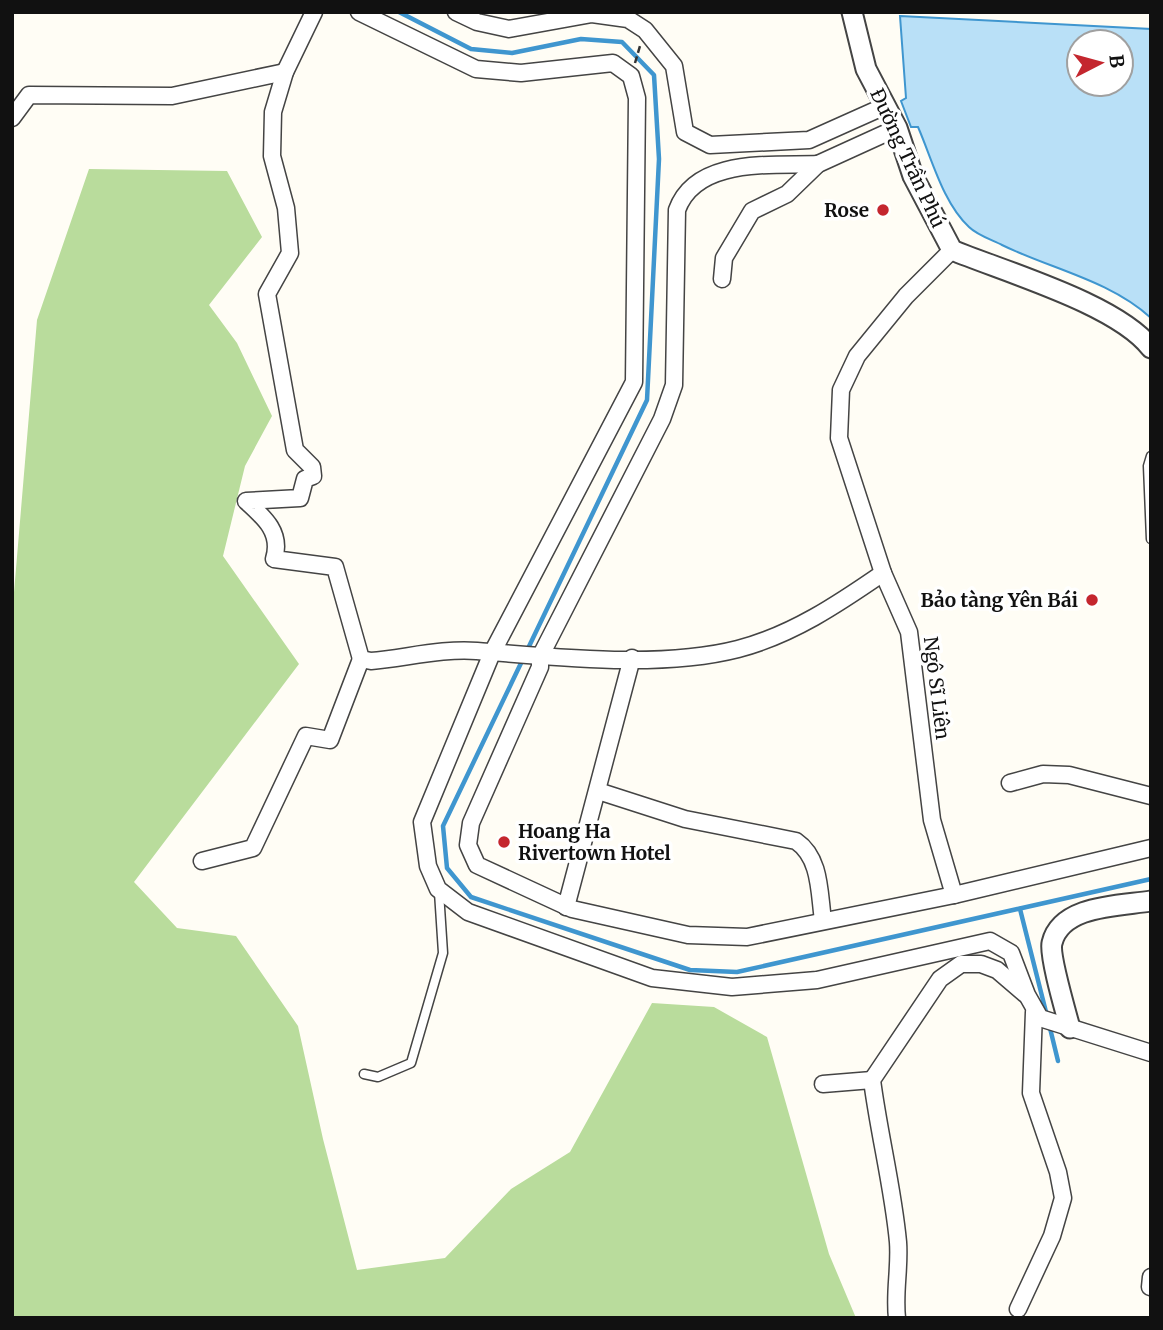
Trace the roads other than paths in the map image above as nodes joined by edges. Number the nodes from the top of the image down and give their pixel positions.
1 (314, 12) edge
2 (359, 12) edge
3 (456, 12) edge
4 (852, 12) edge
5 (285, 72) junction
6 (885, 106) junction
7 (12, 118) edge
8 (897, 128) junction
9 (818, 164) junction
10 (952, 250) junction
11 (722, 279) dead end
12 (1151, 348) edge
13 (1151, 456) edge
14 (1151, 539) edge
15 (883, 573) junction
16 (497, 653) junction
17 (538, 657) junction
18 (632, 658) junction
19 (360, 659) junction
20 (1010, 783) dead end
21 (598, 791) junction
22 (1151, 796) edge
23 (1151, 848) edge
24 (202, 861) dead end
25 (438, 889) junction
26 (954, 895) junction
27 (1151, 901) edge
28 (566, 907) junction
29 (823, 920) junction
30 (1027, 995) junction
31 (1037, 1015) junction
32 (1066, 1027) junction
33 (1151, 1053) edge
34 (364, 1074) dead end
35 (872, 1080) junction
36 (823, 1084) dead end
37 (1151, 1276) edge
38 (1150, 1287) edge
39 (1018, 1309) dead end
40 (897, 1318) edge

1 - 5 street
2 - 16 street
3 - 6 street
4 - 6 street, Đường Trần Phú
5 - 7 street
5 - 19 street
6 - 8 street, Đường Trần Phú
8 - 9 street
8 - 10 street, Đường Trần Phú
9 - 11 street
9 - 17 street
10 - 12 street, Đường Trần Phú
10 - 15 street, Ngô Sĩ Liên
13 - 14 lane
15 - 18 street
15 - 26 street, Ngô Sĩ Liên
16 - 17 street
16 - 19 street
16 - 25 street
17 - 18 street
17 - 28 street
18 - 21 street
19 - 24 street
20 - 22 street
21 - 28 street
21 - 29 street
23 - 26 street
25 - 30 street
25 - 34 lane
26 - 29 street
27 - 32 street
28 - 29 street
30 - 31 street
30 - 35 street
31 - 32 street
31 - 39 street
32 - 33 street
35 - 36 street
35 - 40 street
37 - 38 street

